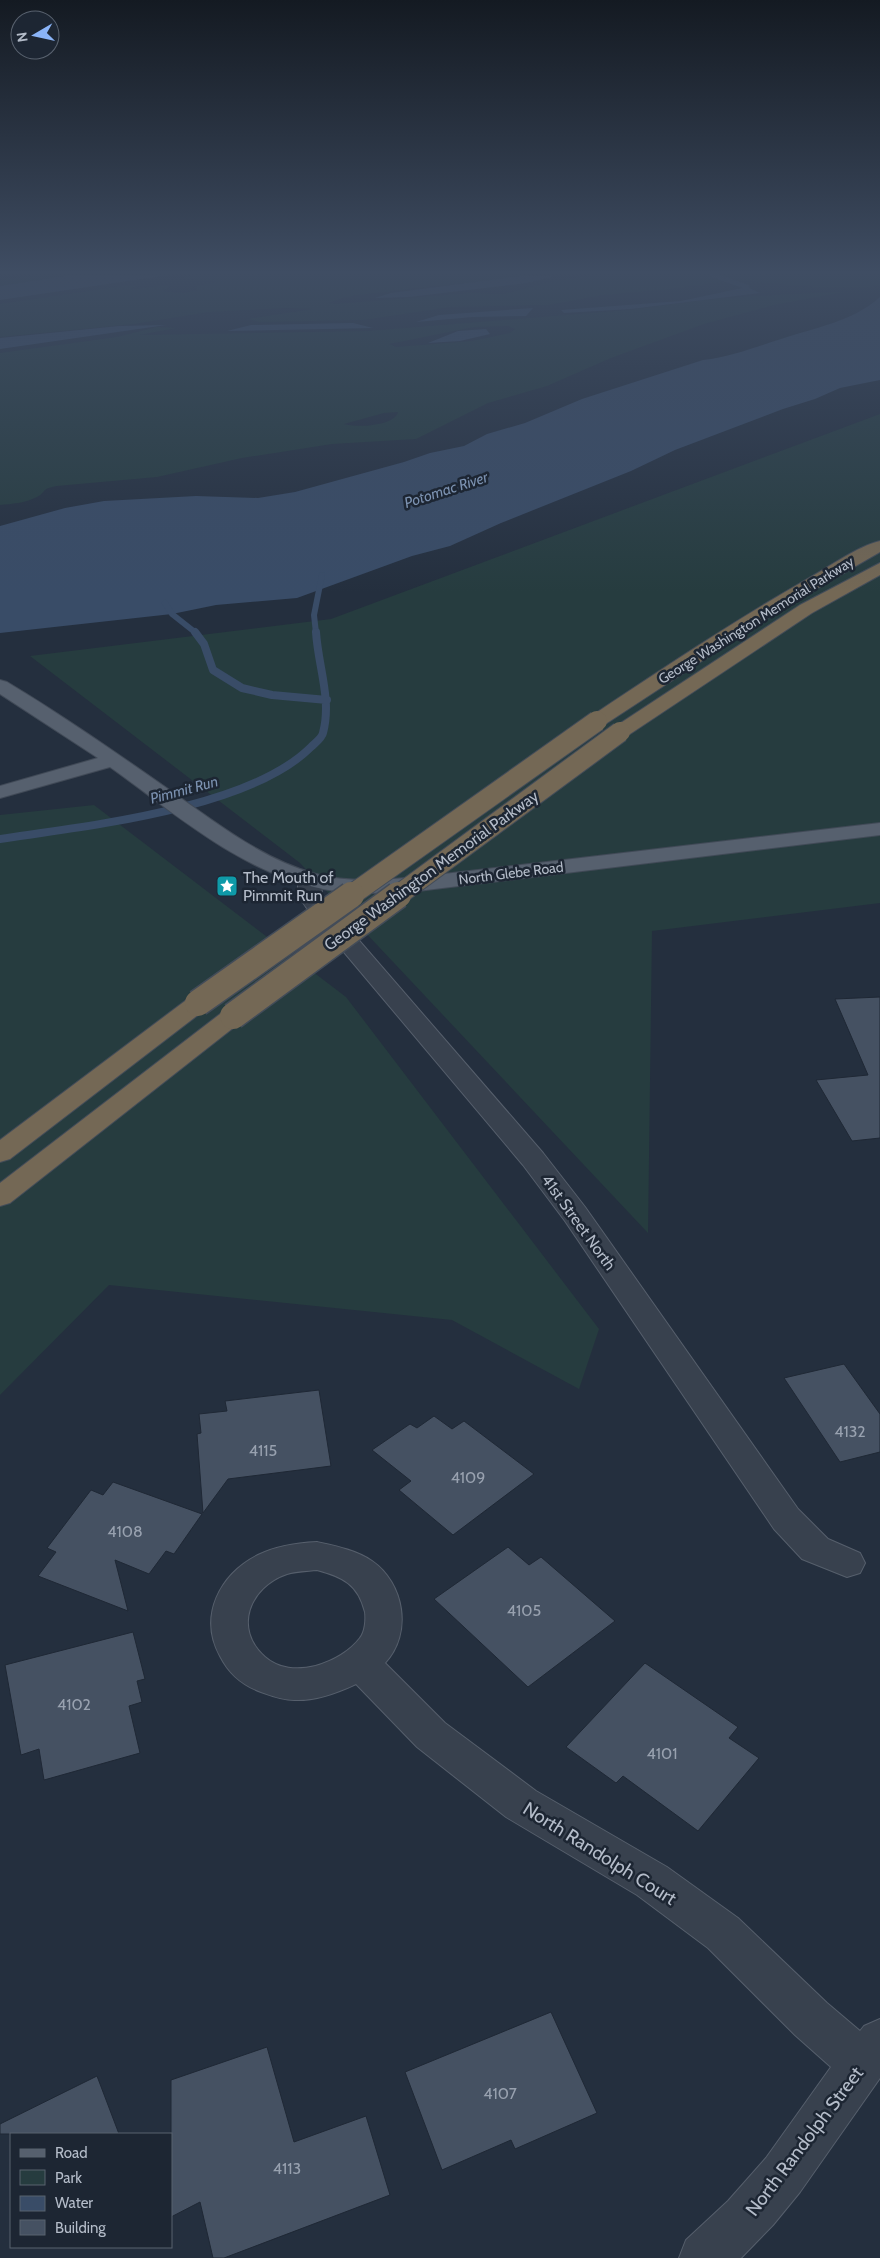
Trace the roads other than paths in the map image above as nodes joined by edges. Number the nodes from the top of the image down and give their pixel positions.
1 (880, 546) edge
2 (880, 568) edge
3 (0, 686) edge
4 (114, 760) junction
5 (0, 792) edge
6 (880, 829) edge
7 (310, 880) junction
8 (0, 1154) edge
9 (0, 1197) edge
10 (848, 1563) dead end
11 (360, 1664) dead end
12 (871, 2053) edge
13 (704, 2258) edge

1 - 8 highway, George Washington Memorial Parkway, bridge
2 - 9 highway, George Washington Memorial Parkway, bridge
3 - 4 main road, North Glebe Road
4 - 5 main road
4 - 7 main road, North Glebe Road
6 - 7 main road, North Glebe Road
7 - 10 street, 41st Street North
11 - 12 street, North Randolph Court
12 - 13 street, North Randolph Street

